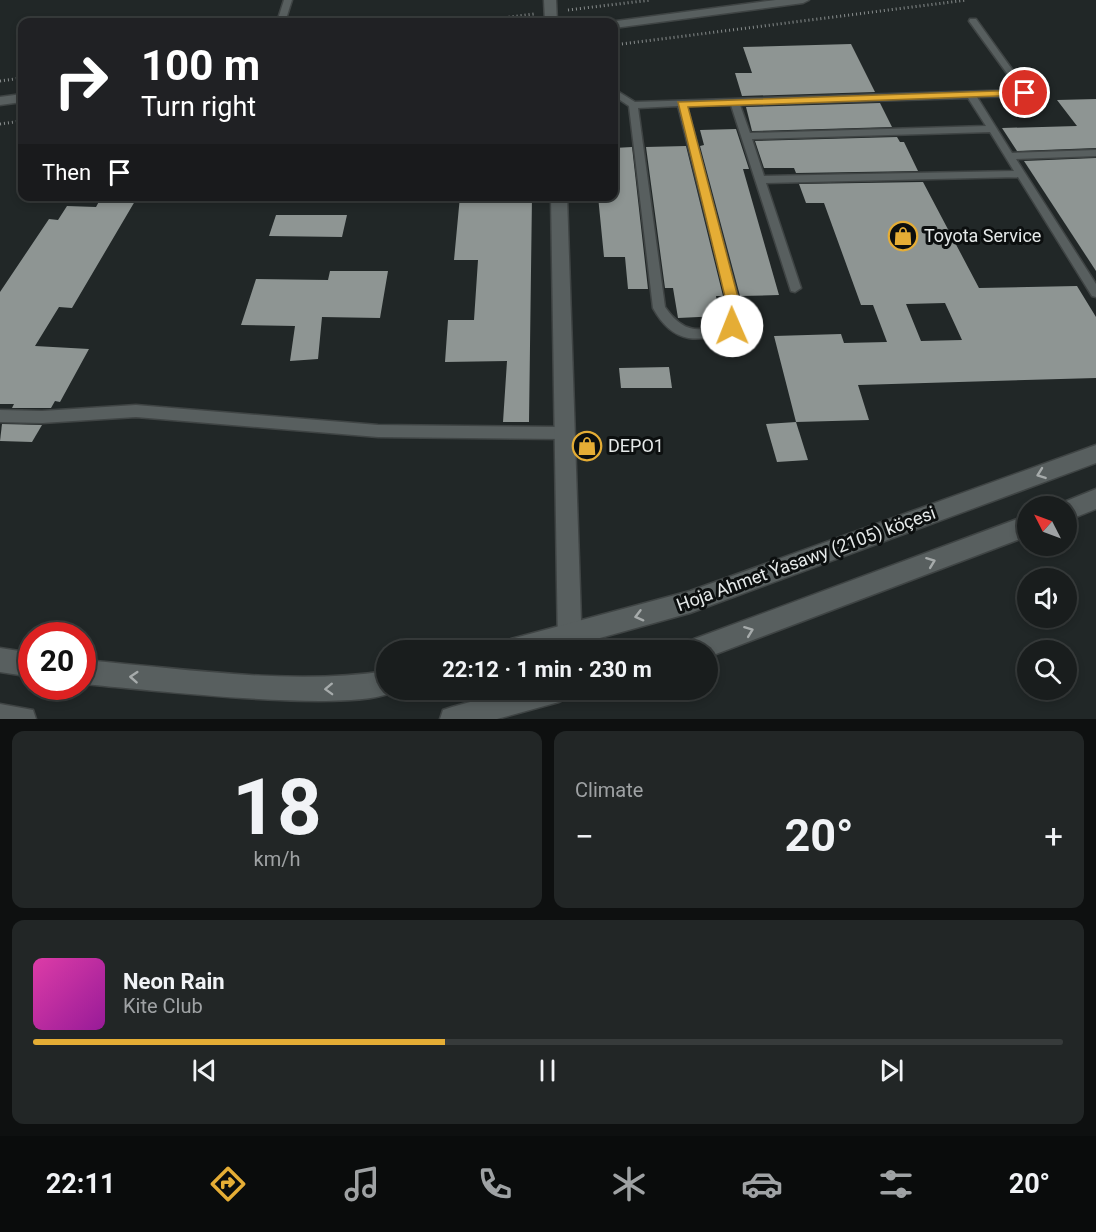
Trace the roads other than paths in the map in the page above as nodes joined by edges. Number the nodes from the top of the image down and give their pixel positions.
1 (288, 0) edge
2 (803, 0) edge
3 (282, 18) edge
4 (973, 21) dead end
5 (618, 23) edge
6 (618, 95) edge
7 (971, 95) junction
8 (18, 99) edge
9 (0, 101) edge
10 (735, 102) junction
11 (682, 104) junction
12 (633, 105) junction
13 (991, 129) junction
14 (746, 136) junction
15 (1096, 153) edge
16 (1008, 156) junction
17 (1020, 174) junction
18 (760, 180) junction
19 (559, 201) edge
20 (795, 288) dead end
21 (1096, 293) edge
22 (0, 416) edge
23 (565, 433) junction
24 (1096, 454) edge
25 (1096, 499) edge
26 (1077, 507) edge
27 (1017, 529) edge
28 (569, 640) edge
29 (578, 640) edge
30 (718, 642) edge
31 (0, 660) edge
32 (18, 663) edge
33 (96, 673) edge
34 (376, 685) edge
35 (523, 700) edge
36 (0, 716) edge
37 (24, 719) edge
38 (452, 719) edge

1 - 3 lane
2 - 5 street
4 - 7 lane
6 - 12 lane
7 - 10 lane
7 - 13 lane
8 - 9 street
10 - 11 lane
10 - 14 lane
11 - 12 lane
11 - 12 lane
13 - 14 lane
13 - 16 lane
14 - 18 lane
15 - 16 lane
16 - 17 lane
17 - 18 lane
17 - 21 lane
18 - 20 lane
19 - 23 street
22 - 23 lane
23 - 28 street
24 -> 29 street, Hoja Ahmet Ýasawy (2105) köçesi
25 - 26 street
30 -> 27 street
31 - 32 street
34 -> 33 street
35 - 38 street
36 - 37 street

